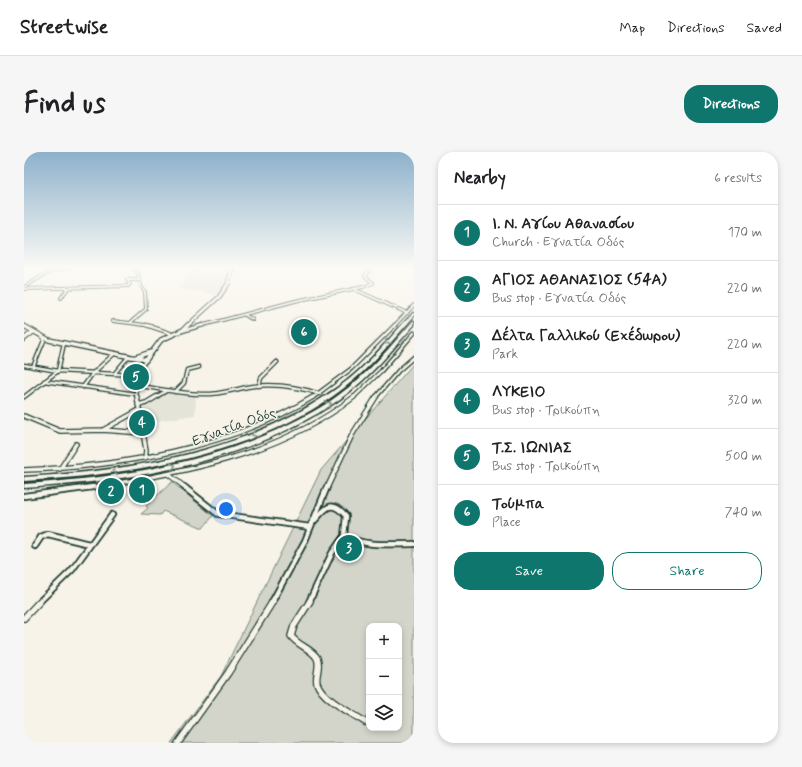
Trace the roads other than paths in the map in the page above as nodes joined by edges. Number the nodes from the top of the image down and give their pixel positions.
1 (145, 296) edge
2 (219, 296) edge
3 (321, 296) edge
4 (368, 296) edge
5 (414, 306) edge
6 (407, 313) junction
7 (414, 314) edge
8 (245, 315) junction
9 (253, 320) dead end
10 (113, 321) dead end
11 (414, 322) edge
12 (130, 323) junction
13 (24, 326) edge
14 (181, 331) junction
15 (33, 332) junction
16 (414, 333) edge
17 (170, 335) junction
18 (45, 338) junction
19 (24, 339) edge
20 (64, 343) junction
21 (151, 352) junction
22 (115, 353) junction
23 (129, 356) junction
24 (134, 357) junction
25 (414, 357) edge
26 (146, 360) junction
27 (277, 362) dead end
28 (24, 365) edge
29 (33, 367) junction
30 (199, 367) dead end
31 (58, 371) junction
32 (93, 373) junction
33 (114, 374) junction
34 (135, 375) junction
35 (44, 381) junction
36 (135, 385) junction
37 (259, 386) junction
38 (83, 387) junction
39 (166, 391) junction
40 (175, 392) junction
41 (136, 394) junction
42 (320, 394) junction
43 (24, 397) edge
44 (138, 405) junction
45 (139, 410) junction
46 (25, 417) edge
47 (103, 430) junction
48 (142, 433) junction
49 (76, 444) dead end
50 (145, 458) junction
51 (60, 469) junction
52 (24, 470) edge
53 (168, 474) junction
54 (24, 479) edge
55 (24, 486) edge
56 (24, 496) edge
57 (112, 515) dead end
58 (311, 525) junction
59 (344, 536) junction
60 (89, 544) junction
61 (414, 544) edge
62 (35, 546) dead end
63 (24, 618) edge
64 (365, 722) dead end
65 (178, 743) edge

1 - 12 street
2 - 14 street
3 - 8 street
4 - 6 street
5 - 6 street
6 - 42 street
7 -> 54 highway, Εγνατία Οδός
8 - 9 street
8 - 14 street
10 - 12 street
55 -> 11 highway, Εγνατία Οδός
12 - 17 street
13 - 15 street
14 - 17 street
15 - 18 street
15 - 19 street
16 - 53 street
17 - 21 street
18 - 20 street
18 - 29 street
20 - 22 street
20 - 31 street
21 - 24 street
21 - 26 street
22 - 23 street
22 - 32 street
23 - 24 street
23 - 33 street
24 - 26 street
25 - 58 street
26 - 34 street
27 - 37 street
28 - 29 street
29 - 31 street
30 - 40 street
31 - 32 street
31 - 35 street
32 - 33 street
32 - 38 street
33 - 34 street
34 - 36 street
35 - 38 street
35 - 43 street
36 - 39 street
36 - 41 street
37 - 40 street
37 - 42 street
38 - 41 street
39 - 40 street
39 - 44 street
41 - 44 street
42 - 50 street
44 - 45 street
45 - 47 street
45 - 48 street
46 - 47 street
47 - 48 street
48 - 50 street
49 - 51 street
50 - 51 street
51 - 52 street
53 - 56 street
53 - 58 street
57 - 60 street
58 - 59 street
58 - 65 street
59 - 61 street
59 - 64 street
60 - 62 street
60 - 63 street

